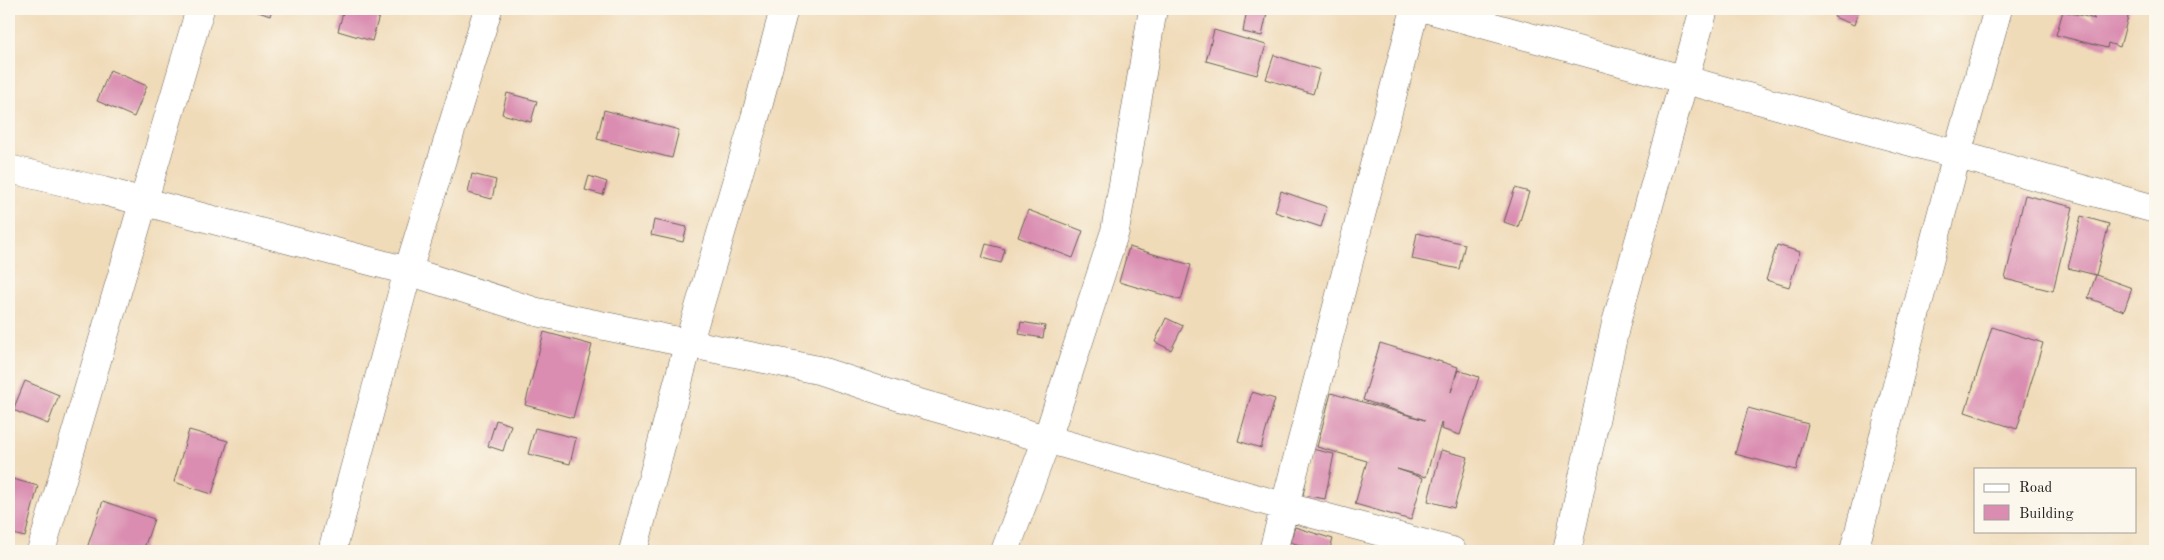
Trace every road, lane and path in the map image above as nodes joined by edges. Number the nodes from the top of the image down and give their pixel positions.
1 (200, 9) edge
2 (488, 9) edge
3 (784, 9) edge
4 (1153, 9) edge
5 (1415, 9) edge
6 (1428, 9) edge
7 (1704, 9) edge
8 (1998, 9) edge
9 (1684, 79) junction
10 (1957, 154) junction
11 (9, 169) edge
12 (142, 201) junction
13 (2155, 209) edge
14 (408, 271) junction
15 (688, 345) junction
16 (1047, 439) junction
17 (1283, 506) junction
18 (41, 551) edge
19 (332, 551) edge
20 (633, 551) edge
21 (1005, 551) edge
22 (1273, 551) edge
23 (1452, 551) edge
24 (1567, 551) edge
25 (1854, 551) edge

1 - 12 street
2 - 14 street
3 - 15 street
4 - 16 street
5 - 17 street
6 - 9 street
7 - 9 street
8 - 10 street
9 - 10 street
9 - 24 street
10 - 13 street
10 - 25 street
11 - 12 street
12 - 14 street
12 - 18 street
14 - 15 street
14 - 19 street
15 - 16 street
15 - 20 street
16 - 17 street
16 - 21 street
17 - 22 street
17 - 23 street

